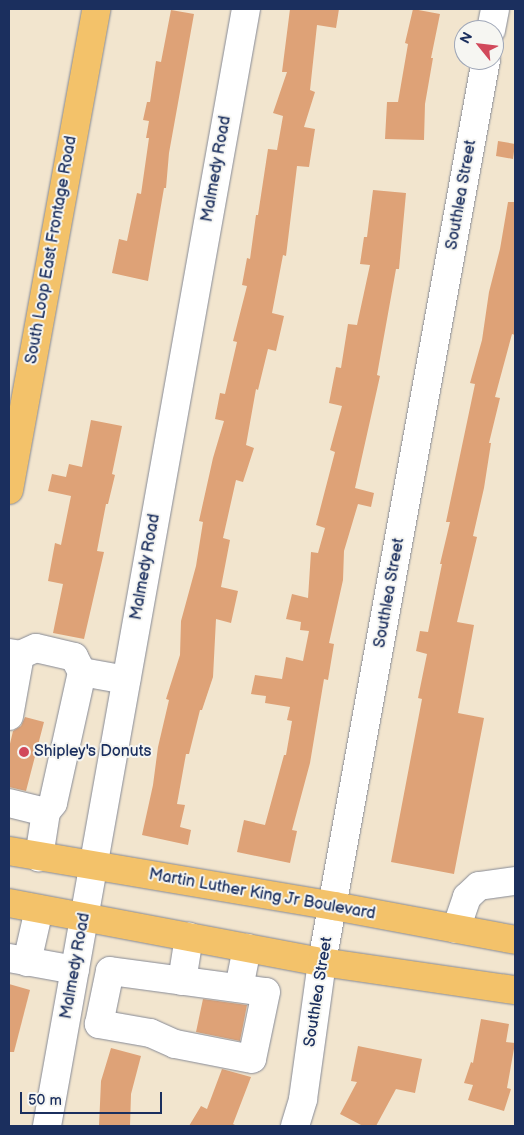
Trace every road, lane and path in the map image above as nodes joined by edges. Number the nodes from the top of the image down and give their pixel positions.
1 (96, 9) edge
2 (246, 9) edge
3 (484, 70) edge
4 (9, 490) edge
5 (15, 654) edge
6 (82, 672) junction
7 (126, 680) junction
8 (9, 716) edge
9 (9, 803) edge
10 (46, 812) junction
11 (9, 852) edge
12 (39, 857) junction
13 (93, 866) junction
14 (515, 882) edge
15 (9, 903) edge
16 (334, 906) junction
17 (39, 909) junction
18 (85, 917) junction
19 (456, 929) junction
20 (189, 937) junction
21 (515, 940) edge
22 (247, 948) junction
23 (18, 960) edge
24 (322, 962) junction
25 (75, 970) junction
26 (182, 981) junction
27 (239, 988) junction
28 (515, 990) edge
29 (68, 1008) junction
30 (101, 1015) junction
31 (47, 1126) edge
32 (295, 1126) edge

1 - 4 main road, South Loop East Frontage Road
2 - 7 street, Malmedy Road
3 - 16 street, Southlea Street
5 - 6 street
5 - 8 street
6 - 7 street
6 - 10 street
7 - 13 street, Malmedy Road
9 - 10 street
10 - 12 street
11 - 12 main road, Martin Luther King Jr Boulevard
12 - 13 main road, Martin Luther King Jr Boulevard
13 - 16 main road, Martin Luther King Jr Boulevard
13 - 18 street, Malmedy Road
14 - 19 street
15 - 17 main road
16 - 19 main road, Martin Luther King Jr Boulevard
16 - 24 street, Southlea Street
17 - 18 main road
17 - 23 street
18 - 20 main road
18 - 25 street, Malmedy Road
19 - 21 main road, Martin Luther King Jr Boulevard
20 - 22 main road
20 - 26 street
22 - 24 main road
22 - 27 street
23 - 25 street
24 - 28 main road
24 - 32 street, Southlea Street
25 - 29 street, Malmedy Road
26 - 27 street
26 - 30 street
27 - 30 street
29 - 30 street
29 - 31 street, Malmedy Road

